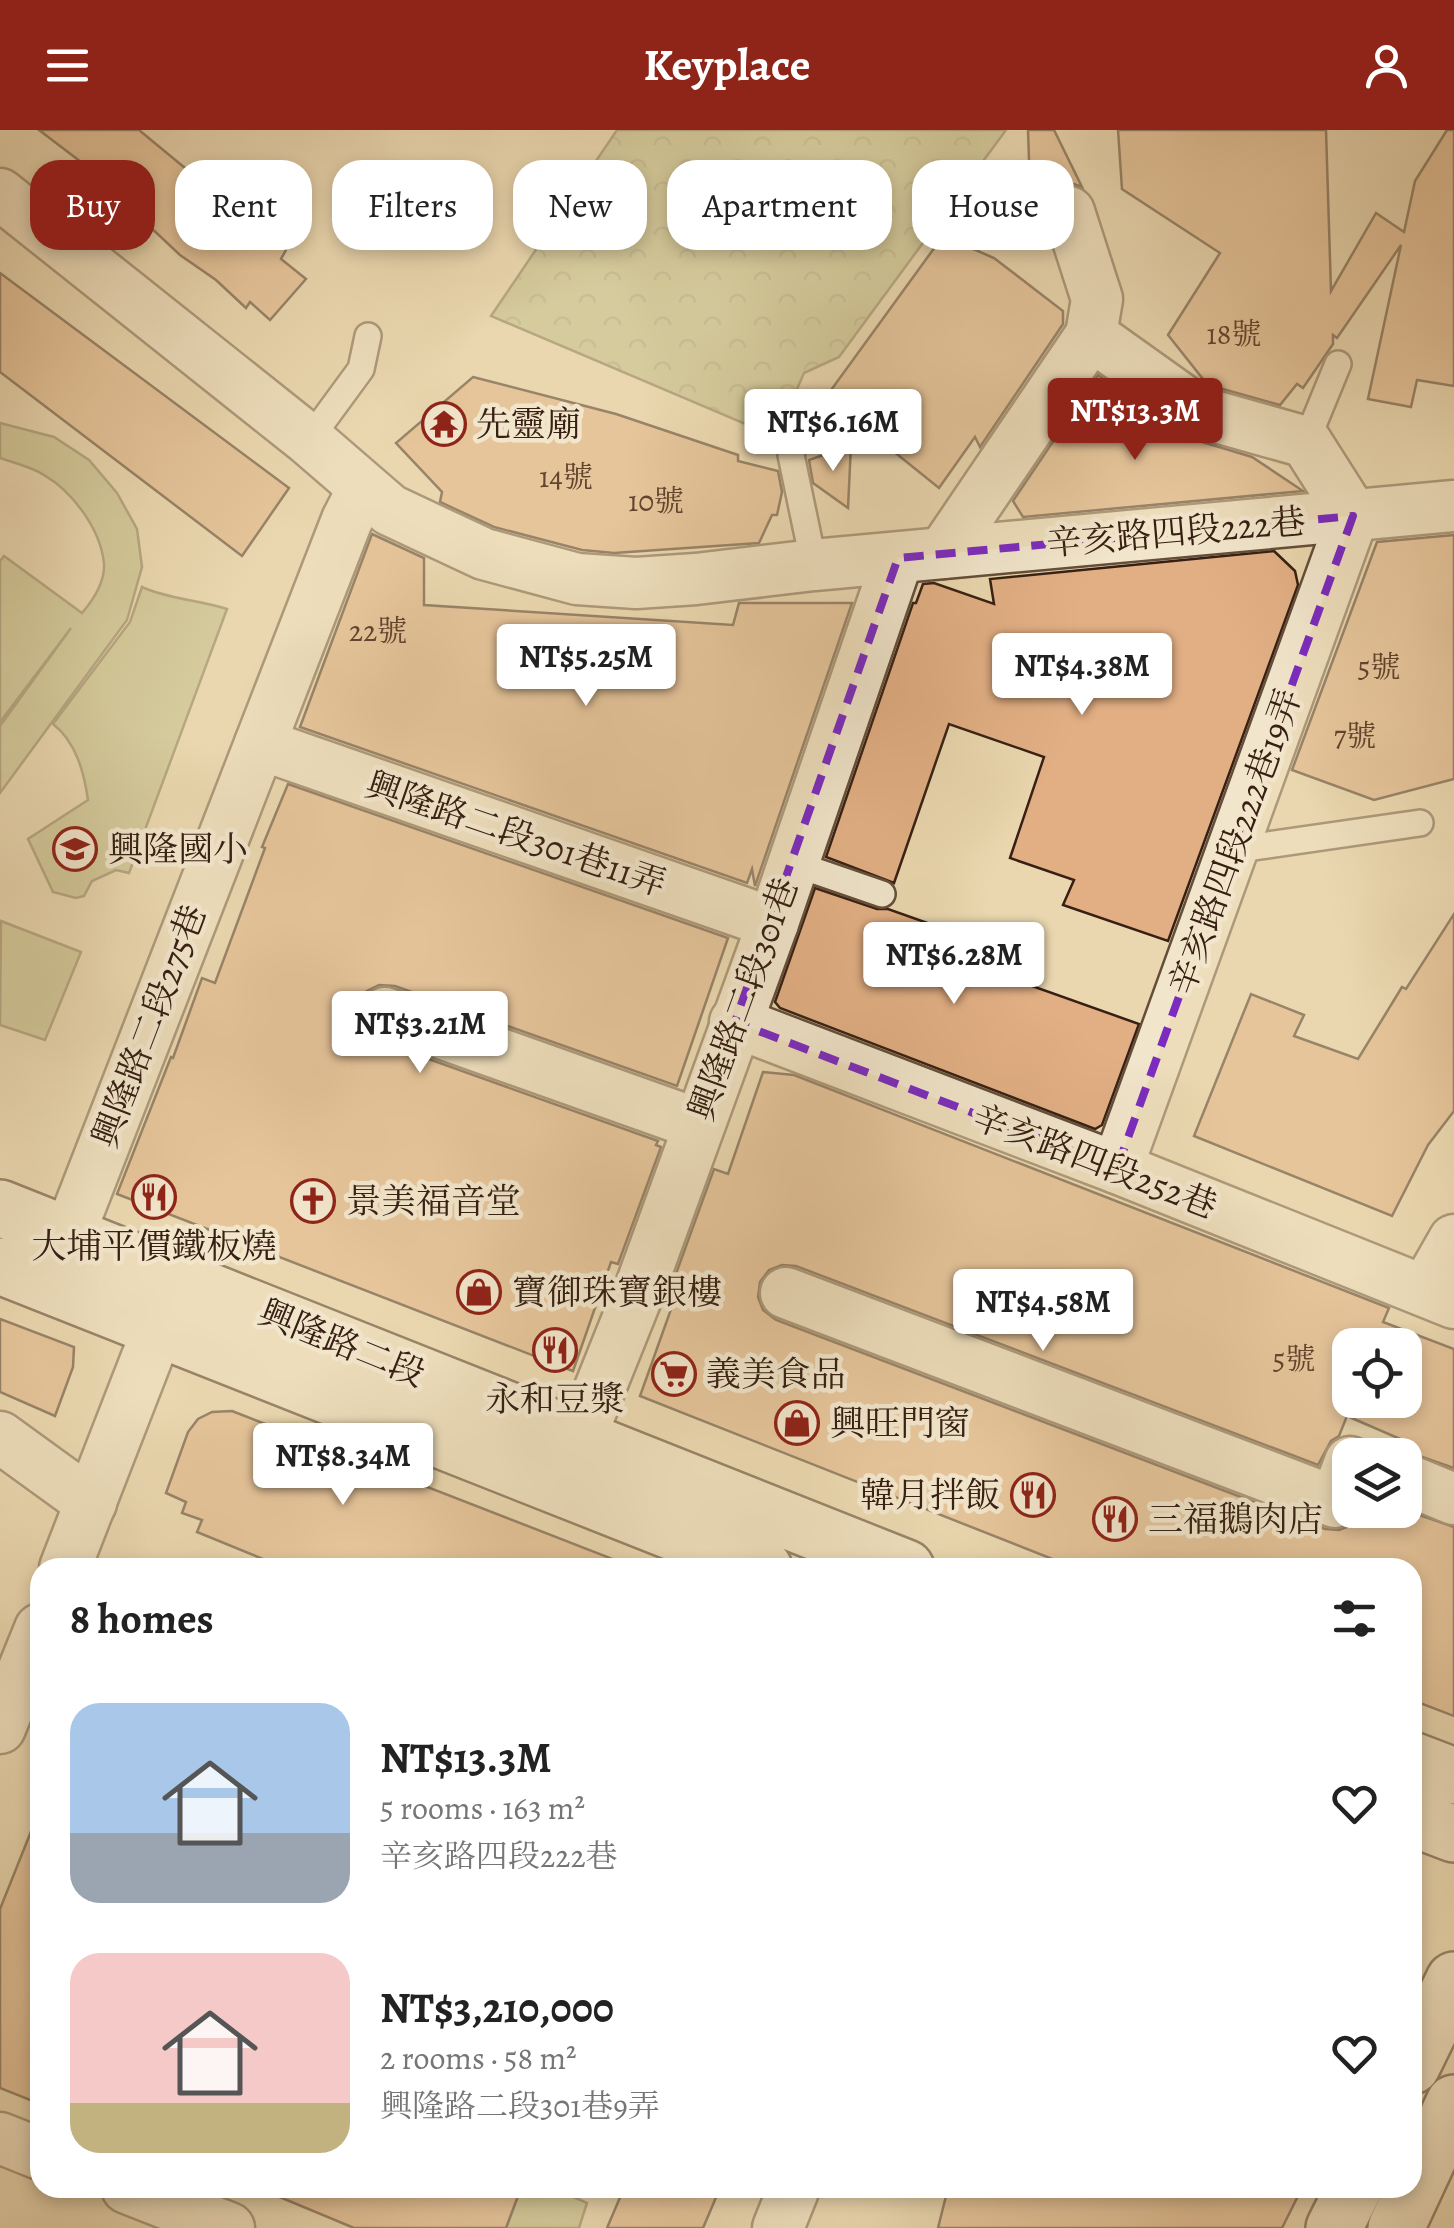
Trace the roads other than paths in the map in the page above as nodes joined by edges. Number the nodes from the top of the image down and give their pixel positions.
1 (0, 194) edge
2 (1074, 230) edge
3 (1091, 334) junction
4 (368, 336) dead end
5 (1338, 364) dead end
6 (798, 431) dead end
7 (309, 440) junction
8 (1306, 442) junction
9 (363, 489) junction
10 (1454, 506) edge
11 (1354, 516) junction
12 (920, 556) junction
13 (814, 565) junction
14 (260, 744) junction
15 (1420, 822) dead end
16 (1232, 850) junction
17 (792, 863) junction
18 (882, 894) dead end
19 (773, 923) junction
20 (385, 1013) dead end
21 (735, 1022) junction
22 (697, 1124) junction
23 (1118, 1168) junction
24 (0, 1208) edge
25 (68, 1235) junction
26 (1454, 1240) edge
27 (24, 1276) edge
28 (178, 1278) junction
29 (786, 1293) dead end
30 (1439, 1297) edge
31 (158, 1328) junction
32 (0, 1437) edge
33 (580, 1438) junction
34 (1422, 1487) edge
35 (1454, 1499) edge
36 (1332, 1501) edge
37 (92, 1503) junction
38 (69, 1558) edge
39 (739, 1558) edge
40 (881, 1558) edge
41 (30, 1654) edge
42 (0, 1728) edge
43 (1422, 1764) edge
44 (1454, 1776) edge
45 (1422, 1822) edge
46 (1454, 1834) edge
47 (1454, 1980) edge
48 (1422, 2046) edge
49 (1454, 2102) edge
50 (0, 2138) edge
51 (30, 2150) edge
52 (1422, 2172) edge
53 (154, 2198) edge
54 (790, 2198) edge
55 (1349, 2198) edge
56 (1410, 2198) edge
57 (195, 2213) edge
58 (778, 2228) edge
59 (1334, 2228) edge
60 (1396, 2228) edge

1 - 7 street, 辛亥路四段222巷
2 - 3 street
3 - 8 street
3 - 12 street, 興隆路二段301巷
4 - 7 lane
5 - 8 lane
6 - 13 lane
7 - 9 street, 辛亥路四段222巷
8 - 11 street
9 - 13 street, 辛亥路四段222巷
9 - 14 street, 興隆路二段275巷
10 - 11 street, 辛亥路四段222巷
11 - 12 street, 辛亥路四段222巷
11 - 16 street, 辛亥路四段222巷19弄
12 - 13 street, 辛亥路四段222巷
12 - 17 street, 興隆路二段301巷
14 - 19 street, 興隆路二段301巷11弄
14 - 25 street, 興隆路二段275巷
15 - 16 lane
16 - 23 street, 辛亥路四段222巷19弄
17 - 18 lane
17 - 19 street, 興隆路二段301巷
19 - 21 street, 興隆路二段301巷
20 - 22 street
21 - 22 street, 興隆路二段301巷
21 - 23 street, 辛亥路四段252巷
22 - 33 street, 興隆路二段301巷
23 - 30 street, 辛亥路四段252巷
24 - 25 main road, 興隆路二段
25 - 27 street, 興隆路二段275巷
25 - 28 main road, 興隆路二段
26 - 30 street
27 - 31 main road, 興隆路二段
28 - 31 street
28 - 33 main road, 興隆路二段
29 - 36 street
31 - 37 street
31 - 39 main road, 興隆路二段
32 - 37 street
33 - 40 main road, 興隆路二段
34 - 35 street
37 - 38 street
41 - 42 street
43 - 44 main road
45 - 46 main road
47 - 48 main road
49 - 52 main road
50 - 51 street
53 - 57 street
54 - 58 street
55 - 59 main road
56 - 60 main road

